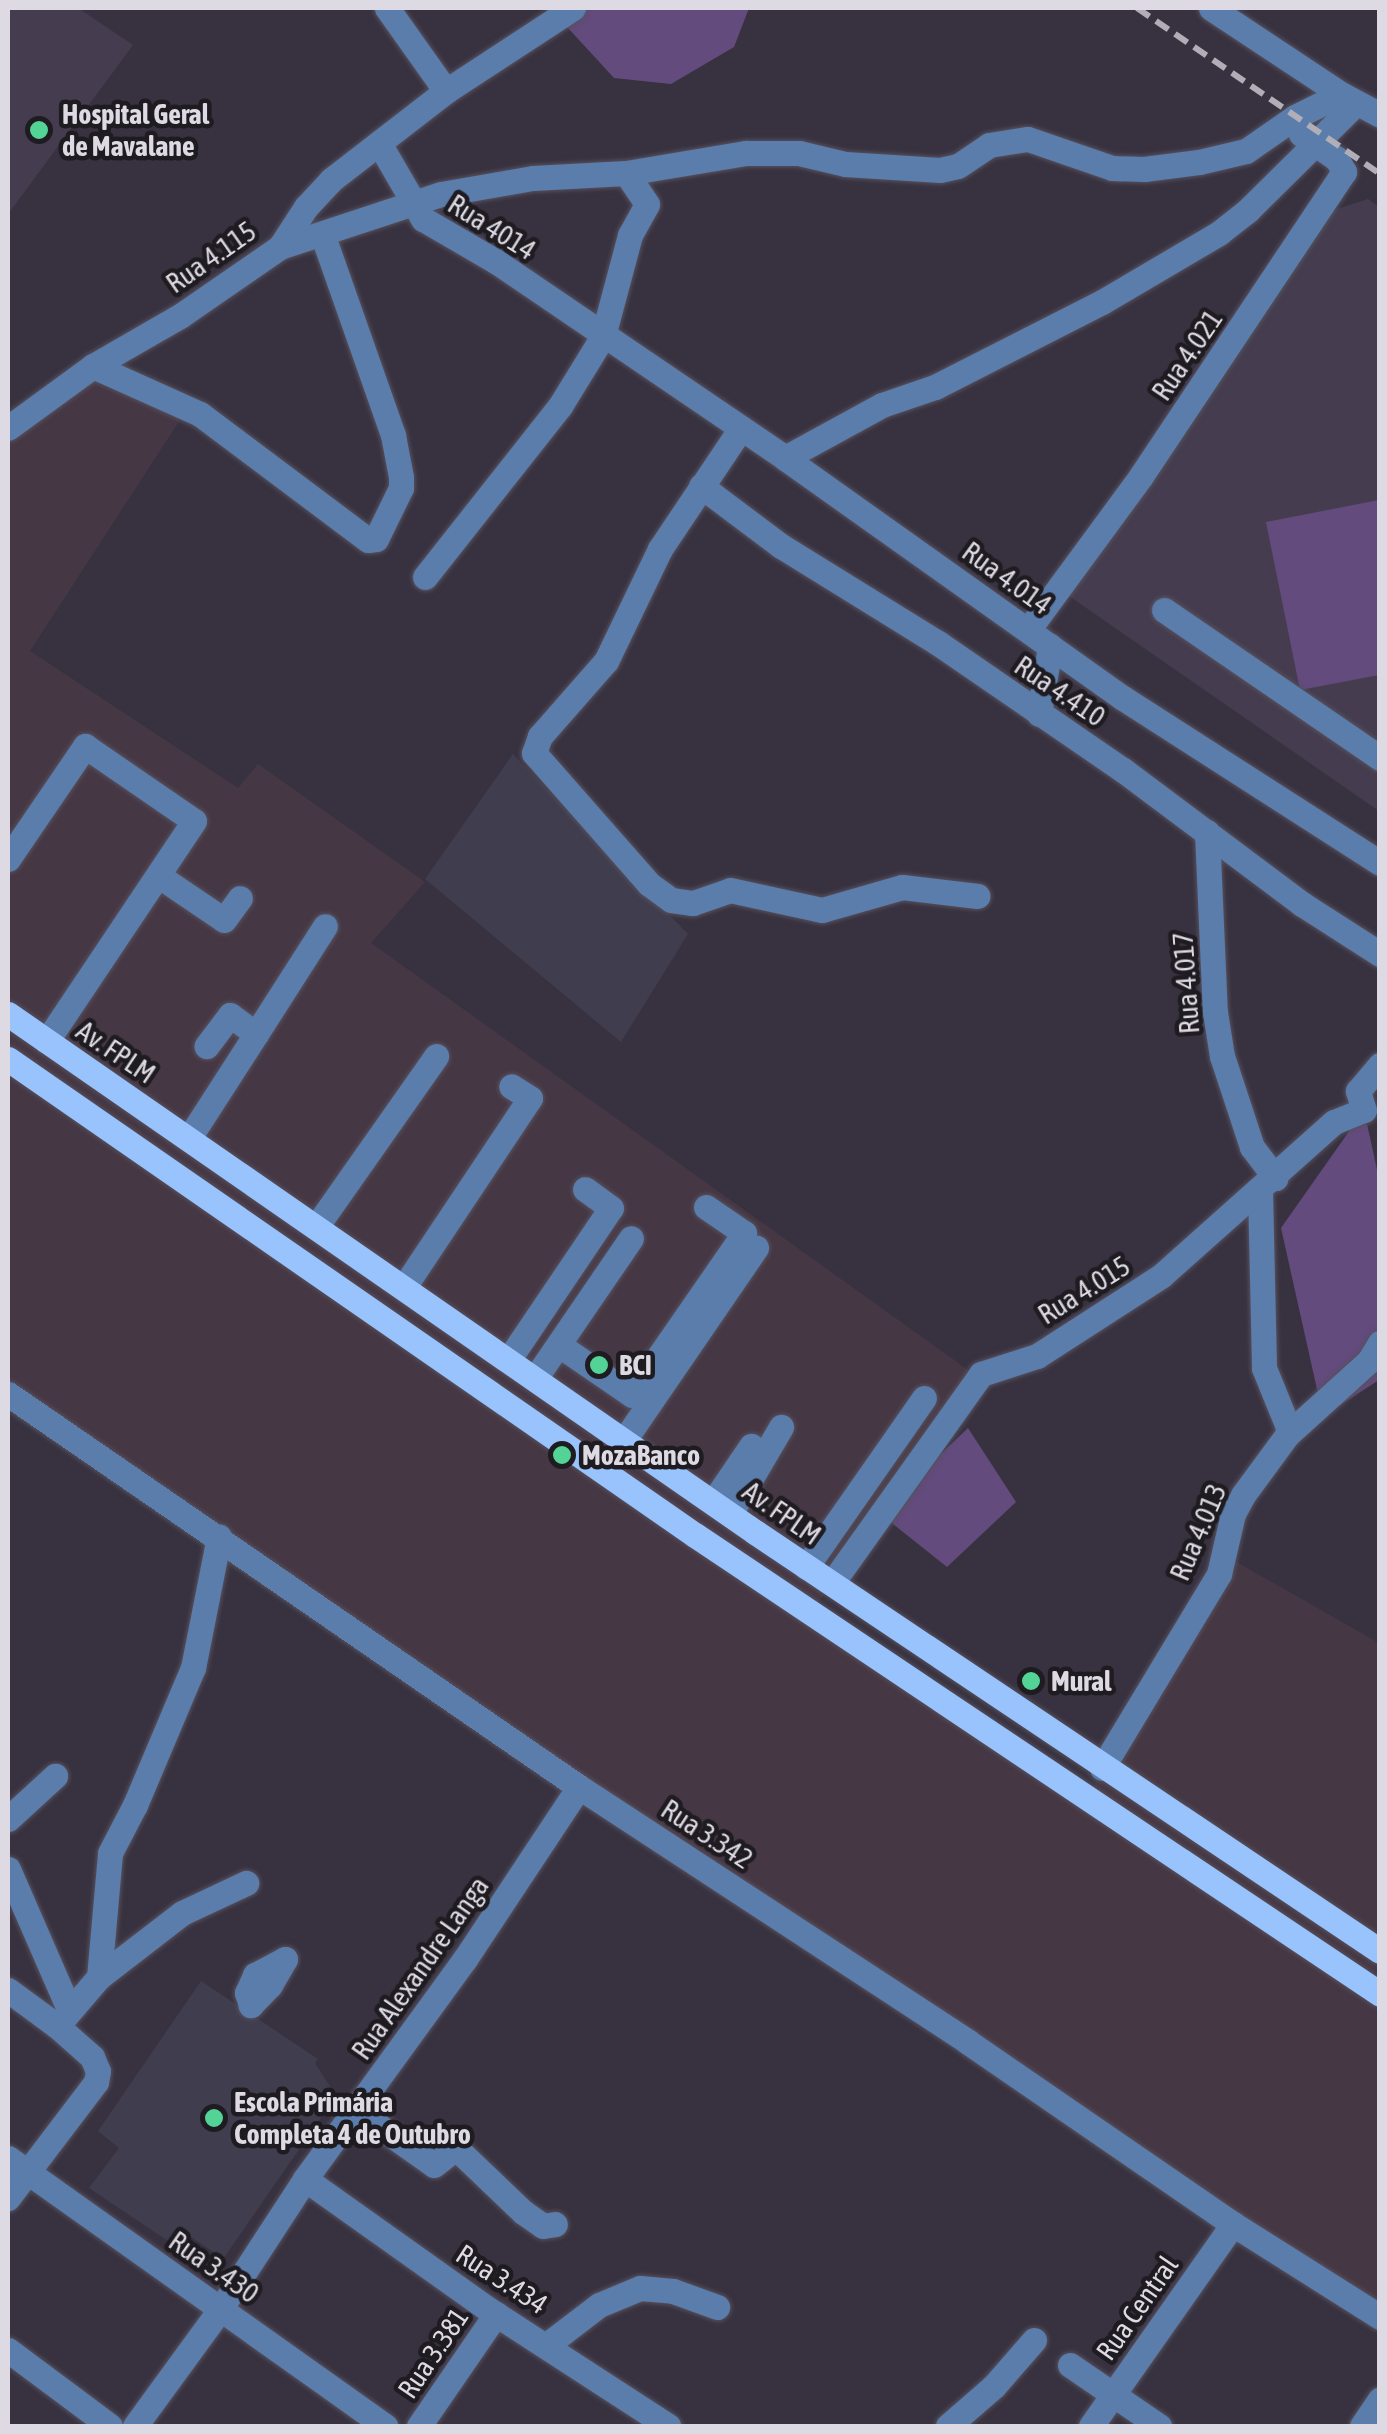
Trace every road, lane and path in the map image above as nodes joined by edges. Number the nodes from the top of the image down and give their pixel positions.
1 (387, 8) edge
2 (573, 8) edge
3 (1211, 8) edge
4 (446, 90) junction
5 (1348, 99) junction
6 (1380, 115) edge
7 (1284, 124) junction
8 (378, 143) junction
9 (1316, 143) junction
10 (626, 173) junction
11 (412, 203) junction
12 (323, 236) junction
13 (280, 248) junction
14 (603, 336) junction
15 (94, 366) junction
16 (8, 428) edge
17 (741, 428) junction
18 (785, 458) junction
19 (701, 486) junction
20 (425, 577) dead end
21 (1164, 610) dead end
22 (1028, 630) junction
23 (1050, 646) junction
24 (1039, 714) junction
25 (1380, 758) edge
26 (1207, 832) junction
27 (8, 859) edge
28 (1380, 863) edge
29 (159, 876) junction
30 (977, 896) dead end
31 (240, 898) dead end
32 (325, 926) dead end
33 (1380, 954) edge
34 (8, 1014) edge
35 (256, 1034) junction
36 (48, 1042) junction
37 (207, 1046) dead end
38 (436, 1056) dead end
39 (8, 1059) edge
40 (1380, 1066) edge
41 (511, 1086) dead end
42 (189, 1138) junction
43 (1267, 1184) junction
44 (584, 1189) dead end
45 (706, 1207) dead end
46 (316, 1227) junction
47 (631, 1238) dead end
48 (756, 1248) dead end
49 (404, 1287) junction
50 (480, 1339) junction
51 (1380, 1344) edge
52 (559, 1345) junction
53 (509, 1359) junction
54 (460, 1372) junction
55 (536, 1377) junction
56 (8, 1394) edge
57 (924, 1398) dead end
58 (781, 1428) dead end
59 (1290, 1432) junction
60 (625, 1439) junction
61 (751, 1446) dead end
62 (722, 1508) junction
63 (219, 1536) junction
64 (806, 1567) junction
65 (832, 1583) junction
66 (1102, 1768) junction
67 (55, 1776) dead end
68 (578, 1787) junction
69 (8, 1820) edge
70 (8, 1872) edge
71 (246, 1882) dead end
72 (1380, 1951) edge
73 (99, 1977) junction
74 (8, 1990) edge
75 (1380, 1994) edge
76 (63, 2018) junction
77 (356, 2110) junction
78 (17, 2165) edge
79 (305, 2180) junction
80 (8, 2198) edge
81 (555, 2224) dead end
82 (1232, 2224) junction
83 (717, 2307) dead end
84 (221, 2308) junction
85 (496, 2314) junction
86 (1380, 2317) edge
87 (1034, 2340) dead end
88 (548, 2344) junction
89 (8, 2350) edge
90 (1070, 2365) dead end
91 (1114, 2393) junction
92 (1380, 2399) edge
93 (634, 2417) edge
94 (110, 2426) edge
95 (135, 2426) edge
96 (386, 2426) edge
97 (419, 2426) edge
98 (668, 2426) edge
99 (948, 2426) edge
100 (1092, 2426) edge
101 (1159, 2426) edge
102 (1362, 2426) edge

1 - 4 street
2 - 4 street, Rua 4.115
3 - 5 street
4 - 8 street, Rua 4.115
5 - 6 street
5 - 7 street
5 - 9 street
7 - 9 street, Rua 4.021
7 - 10 street
8 - 11 street, Rua 4014
8 - 13 street, Rua 4.115
9 - 18 street
9 - 22 street, Rua 4.021
10 - 11 street
10 - 14 street
11 - 12 street
11 - 14 street, Rua 4014
12 - 13 street
12 - 15 street
13 - 15 street, Rua 4.115
14 - 17 street, Rua 4.014
14 - 20 street
15 - 16 street, Rua 4.115
17 - 18 street, Rua 4.014
17 - 19 street
18 - 22 street, Rua 4.014
19 - 24 street, Rua 4.410
19 - 30 street
21 - 25 street
22 - 23 street, Rua 4.014
23 - 24 street
23 - 28 street, Rua 4.014
24 - 26 street, Rua 4.410
26 - 33 street, Rua 4.410
26 - 43 street, Rua 4.017
27 - 29 street
29 - 31 street
29 - 36 street
32 - 35 street
34 - 36 main road, Av. FPLM
35 - 37 street
35 - 42 street
36 - 42 main road, Av. FPLM
38 - 46 street
39 - 54 main road
40 - 43 street, Rua 4.015
41 - 49 street
42 - 46 main road, Av. FPLM
43 - 59 street
43 - 65 street, Rua 4.015
44 - 53 street
45 - 52 street
46 - 49 main road, Av. FPLM
47 - 52 street
48 - 60 street
49 - 50 main road, Av. FPLM
50 - 53 main road, Av. FPLM
50 - 54 main road
51 - 59 street, Rua 4.013
52 - 55 street
53 - 55 main road, Av. FPLM
54 - 75 main road
55 - 60 main road, Av. FPLM
56 - 63 street, Rua 3.342
57 - 64 street
58 - 62 street
59 - 66 street, Rua 4.013
60 - 62 main road, Av. FPLM
61 - 62 street
62 - 64 main road, Av. FPLM
63 - 68 street, Rua 3.342
63 - 73 street
64 - 65 main road, Av. FPLM
65 - 66 main road, Av. FPLM
66 - 72 main road, Av. FPLM
67 - 69 street
68 - 77 street, Rua Alexandre Langa
68 - 82 street, Rua 3.342
70 - 76 street
71 - 73 street
73 - 76 street
74 - 76 street
76 - 78 street
77 - 79 street, Rua Alexandre Langa
77 - 81 street
78 - 80 street
78 - 84 street, Rua 3.430
79 - 84 street, Rua Alexandre Langa
79 - 85 street, Rua 3.434
82 - 86 street, Rua 3.342
82 - 91 street, Rua Central
83 - 88 street
84 - 95 street, Rua Alexandre Langa
84 - 96 street, Rua 3.430
85 - 88 street, Rua 3.434
85 - 97 street, Rua 3.381
87 - 99 street
88 - 93 street, Rua 3.434
89 - 94 street
90 - 91 street
91 - 100 street, Rua Central
91 - 101 street
92 - 102 street
93 - 98 street, Rua 3.434

